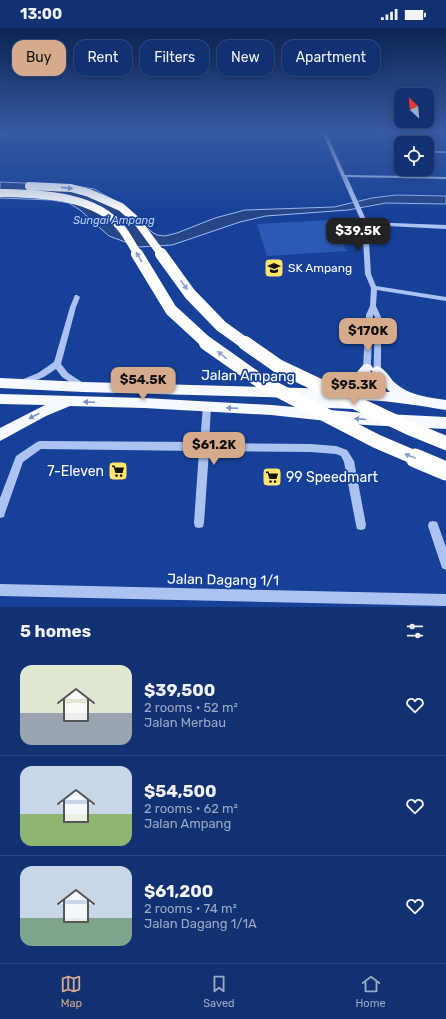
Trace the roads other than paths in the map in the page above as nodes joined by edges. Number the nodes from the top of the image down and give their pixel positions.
1 (336, 159) edge
2 (344, 176) junction
3 (411, 177) joint
4 (446, 178) edge
5 (0, 186) edge
6 (0, 193) edge
7 (364, 221) junction
8 (446, 227) edge
9 (374, 288) junction
10 (77, 297) dead end
11 (446, 299) edge
12 (57, 364) junction
13 (372, 369) junction
14 (0, 383) edge
15 (19, 384) junction
16 (83, 387) junction
17 (338, 394) junction
18 (370, 395) junction
19 (0, 399) edge
20 (411, 399) junction
21 (71, 401) junction
22 (446, 405) edge
23 (207, 406) junction
24 (271, 410) junction
25 (399, 420) junction
26 (446, 423) edge
27 (0, 435) edge
28 (446, 443) edge
29 (205, 447) junction
30 (446, 471) edge
31 (0, 513) edge
32 (200, 523) dead end
33 (361, 525) dead end
34 (433, 526) dead end
35 (446, 564) edge
36 (0, 590) edge
37 (446, 600) edge

1 - 2 street
2 - 3 street
2 - 7 street
3 - 4 street
5 -> 28 highway, bridge
30 -> 6 highway, bridge
7 - 8 street
7 - 9 street
9 - 11 street
9 - 13 street
10 - 12 street
12 - 15 street
12 - 16 street
13 - 17 main road
13 - 18 street
13 - 20 main road
14 - 15 main road, Jalan Ampang
15 - 16 main road, Jalan Ampang
16 - 17 main road, Jalan Ampang
17 - 18 main road, Jalan Ampang
18 - 20 main road, Jalan Ampang
18 - 24 main road
18 - 25 main road
19 - 21 main road
20 - 22 main road, Jalan Ampang
23 -> 21 main road
21 -> 27 main road
24 -> 23 main road
23 - 29 street
25 -> 24 main road
25 - 26 main road
29 - 31 street
29 - 32 street
29 - 33 street
34 - 35 street
36 - 37 street, Jalan Dagang 1/1

